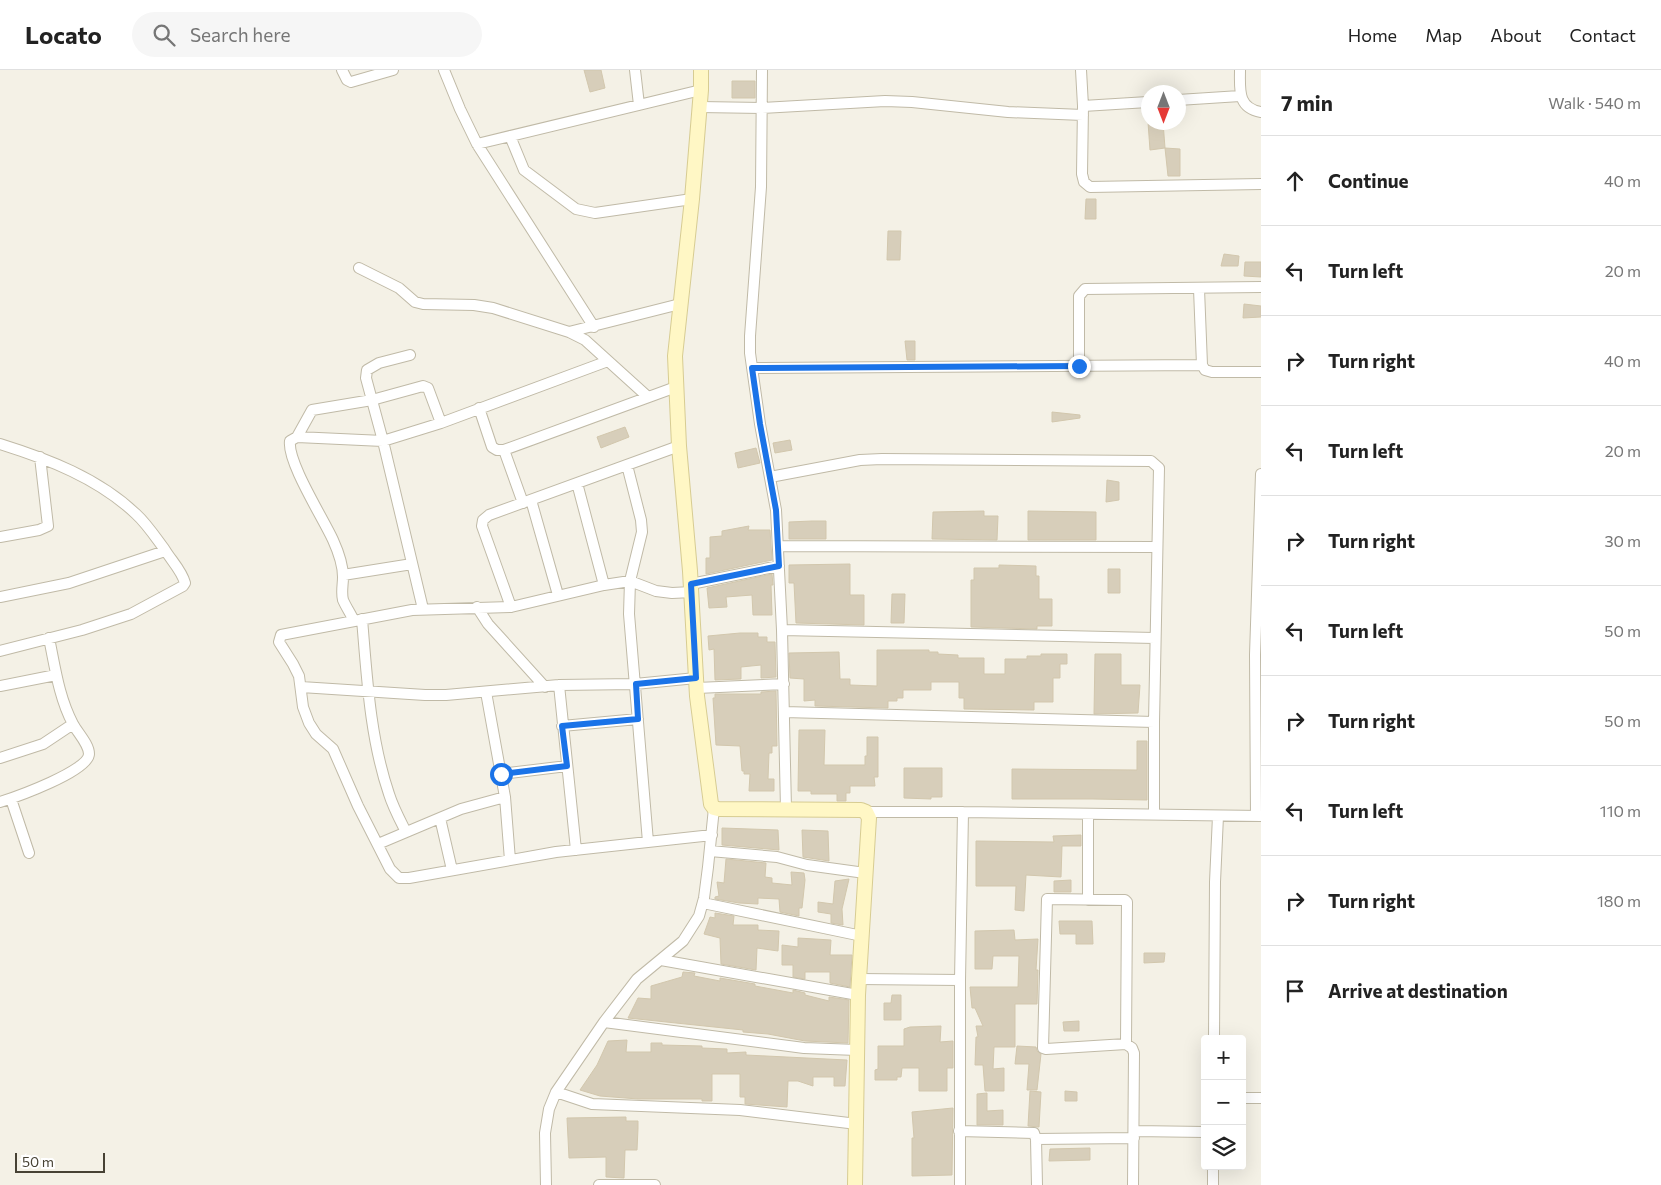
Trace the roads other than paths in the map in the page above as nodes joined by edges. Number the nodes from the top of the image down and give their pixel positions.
1 (342, 70) edge
2 (393, 70) edge
3 (444, 70) edge
4 (635, 70) edge
5 (701, 70) edge
6 (762, 70) edge
7 (1081, 70) edge
8 (1240, 70) edge
9 (701, 90) junction
10 (1240, 96) junction
11 (1186, 99) edge
12 (1141, 103) edge
13 (639, 105) junction
14 (700, 107) junction
15 (762, 108) junction
16 (1083, 110) junction
17 (1261, 112) edge
18 (510, 136) junction
19 (477, 144) junction
20 (1261, 184) edge
21 (692, 199) junction
22 (359, 268) dead end
23 (1261, 287) edge
24 (1199, 289) junction
25 (680, 304) junction
26 (594, 327) junction
27 (569, 332) junction
28 (410, 355) dead end
29 (608, 361) junction
30 (1202, 365) junction
31 (1079, 366) junction
32 (752, 368) junction
33 (1261, 372) edge
34 (676, 387) junction
35 (648, 397) junction
36 (372, 400) junction
37 (479, 408) junction
38 (441, 423) junction
39 (297, 437) junction
40 (383, 441) junction
41 (0, 444) edge
42 (679, 446) junction
43 (504, 450) junction
44 (40, 456) junction
45 (627, 465) junction
46 (1261, 474) edge
47 (770, 477) junction
48 (577, 483) junction
49 (527, 501) junction
50 (1260, 504) edge
51 (0, 537) edge
52 (778, 546) junction
53 (1157, 547) junction
54 (165, 551) junction
55 (412, 564) junction
56 (779, 566) junction
57 (343, 576) junction
58 (630, 581) junction
59 (604, 585) junction
60 (691, 588) junction
61 (558, 596) junction
62 (0, 597) edge
63 (477, 607) junction
64 (511, 607) junction
65 (423, 609) junction
66 (358, 620) junction
67 (782, 630) junction
68 (49, 638) junction
69 (1155, 638) junction
70 (0, 651) edge
71 (1258, 655) edge
72 (56, 675) junction
73 (696, 683) junction
74 (636, 684) junction
75 (784, 684) junction
76 (0, 686) edge
77 (559, 686) junction
78 (300, 687) junction
79 (545, 687) junction
80 (369, 692) junction
81 (486, 692) junction
82 (784, 712) junction
83 (638, 719) junction
84 (1154, 722) junction
85 (73, 724) junction
86 (562, 726) junction
87 (1258, 729) edge
88 (0, 755) edge
89 (567, 766) junction
90 (501, 774) junction
91 (505, 796) junction
92 (11, 799) junction
93 (0, 802) edge
94 (714, 808) junction
95 (786, 809) junction
96 (866, 812) junction
97 (963, 812) junction
98 (1088, 814) junction
99 (1154, 815) junction
100 (1218, 816) junction
101 (1258, 816) edge
102 (440, 818) junction
103 (406, 832) junction
104 (712, 835) junction
105 (648, 842) junction
106 (378, 844) junction
107 (576, 850) junction
108 (710, 851) junction
109 (29, 853) dead end
110 (510, 860) junction
111 (452, 870) junction
112 (866, 873) junction
113 (1088, 900) junction
114 (703, 903) junction
115 (862, 936) junction
116 (661, 960) junction
117 (859, 979) junction
118 (960, 980) junction
119 (858, 995) junction
120 (604, 1022) junction
121 (1214, 1035) edge
122 (1126, 1044) junction
123 (857, 1050) junction
124 (556, 1092) junction
125 (1246, 1098) edge
126 (1261, 1098) edge
127 (857, 1124) junction
128 (959, 1131) junction
129 (1201, 1132) edge
130 (1134, 1135) junction
131 (1036, 1139) junction
132 (1213, 1170) edge
133 (546, 1185) edge
134 (598, 1185) edge
135 (655, 1185) edge
136 (855, 1185) edge
137 (960, 1185) edge
138 (1037, 1185) edge
139 (1133, 1185) edge
140 (1212, 1185) edge

1 - 2 street
3 - 19 street
4 - 13 street
5 - 9 street
6 - 15 street
7 - 16 street
8 - 10 street
9 - 13 street
9 - 14 street
10 - 11 street
10 - 17 street
12 - 16 street
13 - 18 street
14 - 15 street
14 - 21 street
15 - 16 street
15 - 32 street
16 - 20 street
18 - 19 street
18 - 21 street
19 - 26 street
21 - 25 street
22 - 27 street
23 - 24 street
24 - 30 street
24 - 31 street
25 - 26 street
25 - 34 street
26 - 27 street
27 - 29 street
28 - 36 street
29 - 35 street
29 - 37 street
30 - 31 street
30 - 33 street
31 - 32 street
32 - 47 street
34 - 35 street
34 - 42 street
35 - 43 street
36 - 38 street
36 - 39 street
36 - 40 street
37 - 38 street
37 - 43 street
38 - 40 street
39 - 40 street
39 - 57 street
40 - 55 street
41 - 44 street
42 - 45 street
42 - 60 street
43 - 49 street
44 - 51 street
44 - 54 street
45 - 48 street
45 - 58 street
46 - 50 street
47 - 52 street
47 - 53 street
48 - 49 street
48 - 59 street
49 - 61 street
49 - 64 street
50 - 71 street
52 - 53 street
52 - 56 street
53 - 69 street
54 - 62 street
54 - 68 street
55 - 57 street
55 - 65 street
56 - 60 street
56 - 67 street
57 - 66 street
58 - 59 street
58 - 60 street
58 - 74 street
59 - 61 street
60 - 73 street
61 - 64 street
63 - 64 street
63 - 65 street
63 - 79 street
65 - 66 street
66 - 78 street
66 - 80 street
67 - 69 street
67 - 75 street
68 - 70 street
68 - 72 street
69 - 84 street
71 - 87 street
72 - 76 street
72 - 85 street
73 - 74 street
73 - 75 street
73 - 94 street
74 - 77 street
74 - 83 street
75 - 82 street
77 - 79 street
77 - 86 street
78 - 80 street
78 - 106 street
79 - 81 street
80 - 81 street
80 - 103 street
81 - 90 street
82 - 84 street
82 - 95 street
83 - 86 street
83 - 105 street
84 - 99 street
85 - 88 street
85 - 92 street
86 - 89 street
87 - 101 street
89 - 90 street
89 - 107 street
90 - 91 street
91 - 102 street
91 - 110 street
92 - 93 street
92 - 109 street
94 - 95 street
94 - 104 street
95 - 96 street
96 - 97 street
96 - 112 street
97 - 98 street
97 - 118 street
98 - 99 street
98 - 113 street
99 - 100 street
100 - 101 street
100 - 121 street
102 - 103 street
102 - 111 street
103 - 106 street
104 - 105 street
104 - 108 street
105 - 107 street
106 - 111 street
107 - 110 street
108 - 112 street
108 - 114 street
110 - 111 street
112 - 115 street
113 - 122 street
113 - 122 street
114 - 115 street
114 - 116 street
115 - 117 street
116 - 119 street
116 - 120 street
117 - 118 street
117 - 119 street
118 - 128 street
119 - 123 street
120 - 123 street
120 - 124 street
122 - 130 street
123 - 127 street
124 - 127 street
124 - 133 street
125 - 126 street
127 - 136 street
128 - 131 street
128 - 137 street
129 - 130 street
130 - 131 street
130 - 139 street
131 - 138 street
132 - 140 street
134 - 135 street

